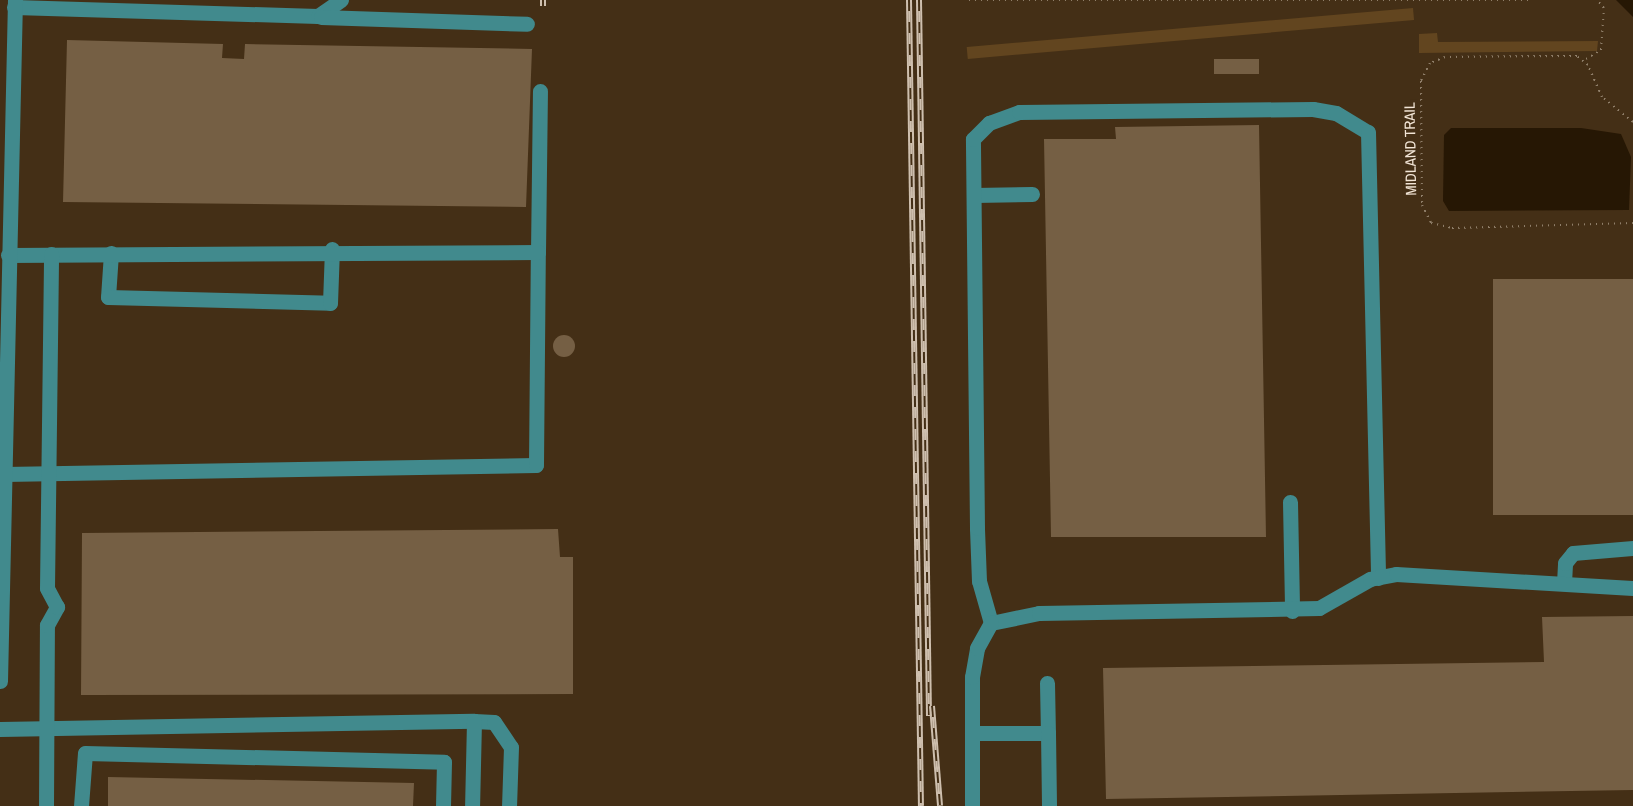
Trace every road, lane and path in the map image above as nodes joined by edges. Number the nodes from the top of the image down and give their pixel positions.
1 (341, 0) edge
2 (969, 0) edge
3 (1531, 0) edge
4 (1597, 0) edge
5 (14, 4) edge
6 (110, 5) edge
7 (318, 16) junction
8 (527, 24) dead end
9 (1584, 59) junction
10 (540, 91) dead end
11 (1633, 122) edge
12 (1032, 194) dead end
13 (974, 195) junction
14 (1633, 223) edge
15 (332, 249) junction
16 (538, 252) junction
17 (111, 253) junction
18 (51, 254) junction
19 (9, 255) junction
20 (4, 474) junction
21 (48, 475) junction
22 (1290, 502) dead end
23 (1633, 548) edge
24 (1378, 578) junction
25 (1564, 583) junction
26 (1633, 588) edge
27 (1292, 611) junction
28 (991, 623) junction
29 (0, 681) edge
30 (1047, 683) dead end
31 (474, 721) junction
32 (0, 729) edge
33 (47, 729) junction
34 (972, 733) junction
35 (1048, 733) junction
36 (46, 806) edge
37 (81, 806) edge
38 (443, 806) edge
39 (472, 806) edge
40 (509, 806) edge
41 (972, 806) edge
42 (1049, 806) edge

1 - 7 street
2 - 3 path
4 - 9 path
5 - 6 street
5 - 19 street
6 - 7 street
7 - 8 street
9 - 11 path
9 - 14 path, MIDLAND TRAIL
10 - 16 street
12 - 13 street
13 - 24 street
13 - 28 street
15 - 16 street
15 - 17 street
15 - 17 street
16 - 21 street
17 - 18 street
18 - 19 street
18 - 21 street
19 - 20 street
20 - 21 street
20 - 29 street
21 - 33 street
22 - 27 street
23 - 25 street
24 - 25 street
24 - 27 street
25 - 26 street
27 - 28 street
28 - 34 street
30 - 35 street
31 - 33 street
31 - 39 street
31 - 40 street
32 - 33 street
33 - 36 street
34 - 35 street
34 - 41 street
35 - 42 street
37 - 38 street

